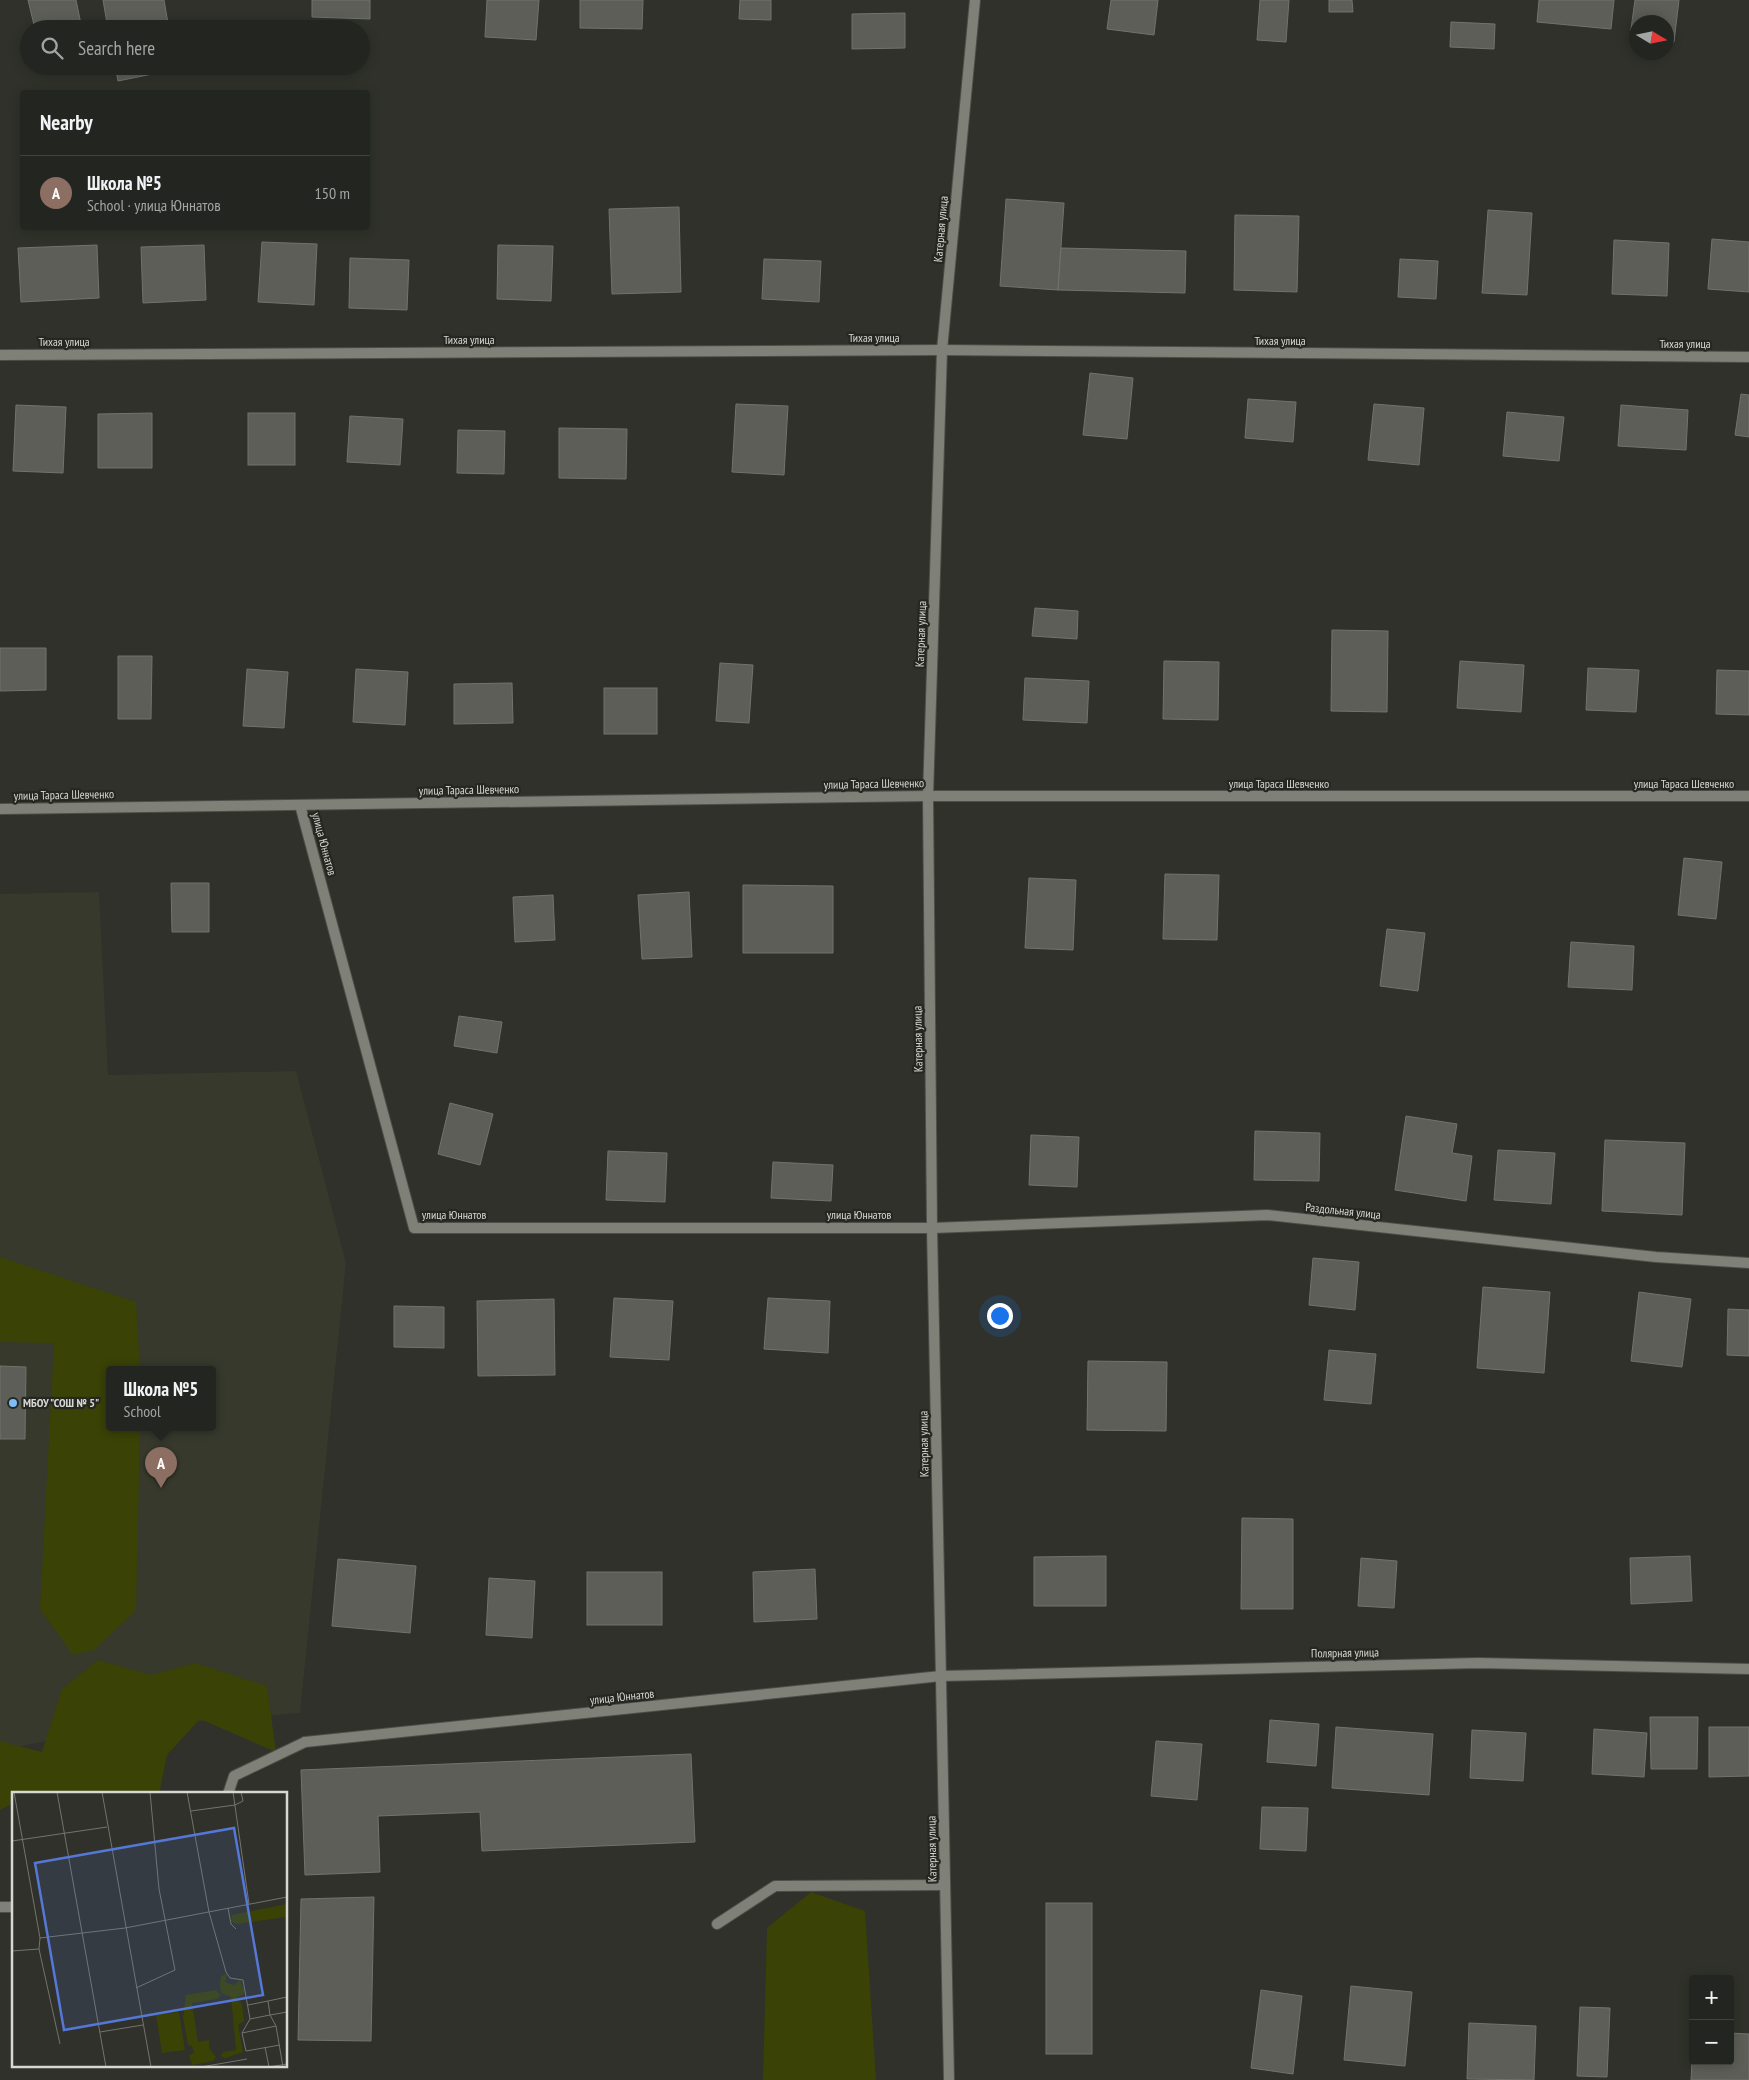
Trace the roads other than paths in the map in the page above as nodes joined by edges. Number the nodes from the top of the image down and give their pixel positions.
1 (975, 0) edge
2 (942, 350) junction
3 (0, 355) edge
4 (1749, 357) edge
5 (928, 796) junction
6 (1749, 796) edge
7 (300, 805) junction
8 (0, 808) edge
9 (932, 1228) junction
10 (1749, 1263) edge
11 (1749, 1669) edge
12 (941, 1676) junction
13 (229, 1792) edge
14 (945, 1885) junction
15 (718, 1924) dead end
16 (949, 2080) edge

1 - 2 street, Катерная улица
2 - 3 street, Тихая улица
2 - 4 street, Тихая улица
2 - 5 street, Катерная улица
5 - 6 street, улица Тараса Шевченко
5 - 7 street, улица Тараса Шевченко
5 - 9 street, Катерная улица
7 - 8 street, улица Тараса Шевченко
7 - 9 street, улица Юннатов
9 - 10 street, Раздольная улица
9 - 12 street, Катерная улица
11 - 12 street, Полярная улица
12 - 13 street, улица Юннатов
12 - 14 street, Катерная улица
14 - 15 street
14 - 16 street, Катерная улица

